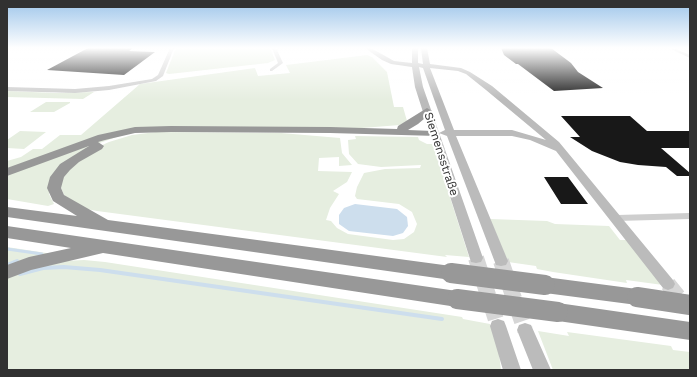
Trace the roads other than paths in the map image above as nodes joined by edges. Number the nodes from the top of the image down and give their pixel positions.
1 (426, 65) edge
2 (164, 66) edge
3 (278, 66) edge
4 (408, 66) edge
5 (423, 66) edge
6 (430, 66) edge
7 (416, 67) junction
8 (272, 70) dead end
9 (7, 89) edge
10 (427, 111) junction
11 (535, 126) junction
12 (402, 128) junction
13 (146, 130) junction
14 (390, 131) junction
15 (432, 131) junction
16 (450, 133) junction
17 (533, 138) junction
18 (562, 151) junction
19 (7, 172) edge
20 (7, 212) edge
21 (690, 216) edge
22 (617, 218) junction
23 (106, 226) junction
24 (7, 232) edge
25 (108, 246) junction
26 (476, 258) tunnel mouth
27 (500, 261) tunnel mouth
28 (7, 272) edge
29 (668, 284) tunnel mouth
30 (690, 305) edge
31 (498, 326) tunnel mouth
32 (526, 330) tunnel mouth
33 (690, 331) edge
34 (512, 370) edge
35 (542, 370) edge

1 - 16 main road, Siemensstraße
2 - 9 street
3 - 8 street
4 - 7 main road
5 - 7 main road
6 - 11 main road, Siemensstraße
7 - 10 main road, Siemensstraße
10 - 12 highway
10 - 15 main road, Siemensstraße
11 - 17 main road
11 - 18 main road, Siemensstraße
12 - 14 highway
12 - 15 highway
13 - 14 highway
13 - 19 highway
13 - 23 highway
14 - 15 highway
15 - 16 main road
15 - 26 main road, Siemensstraße
16 - 17 main road, Siemensstraße
16 - 27 main road, Siemensstraße
17 - 18 main road, Siemensstraße
18 - 22 main road, Siemensstraße
20 - 23 highway
21 - 22 street
22 - 29 main road, Siemensstraße
23 - 30 highway, bridge
24 - 25 highway
25 - 28 highway
25 - 33 highway, bridge
31 - 34 main road
32 - 35 main road

